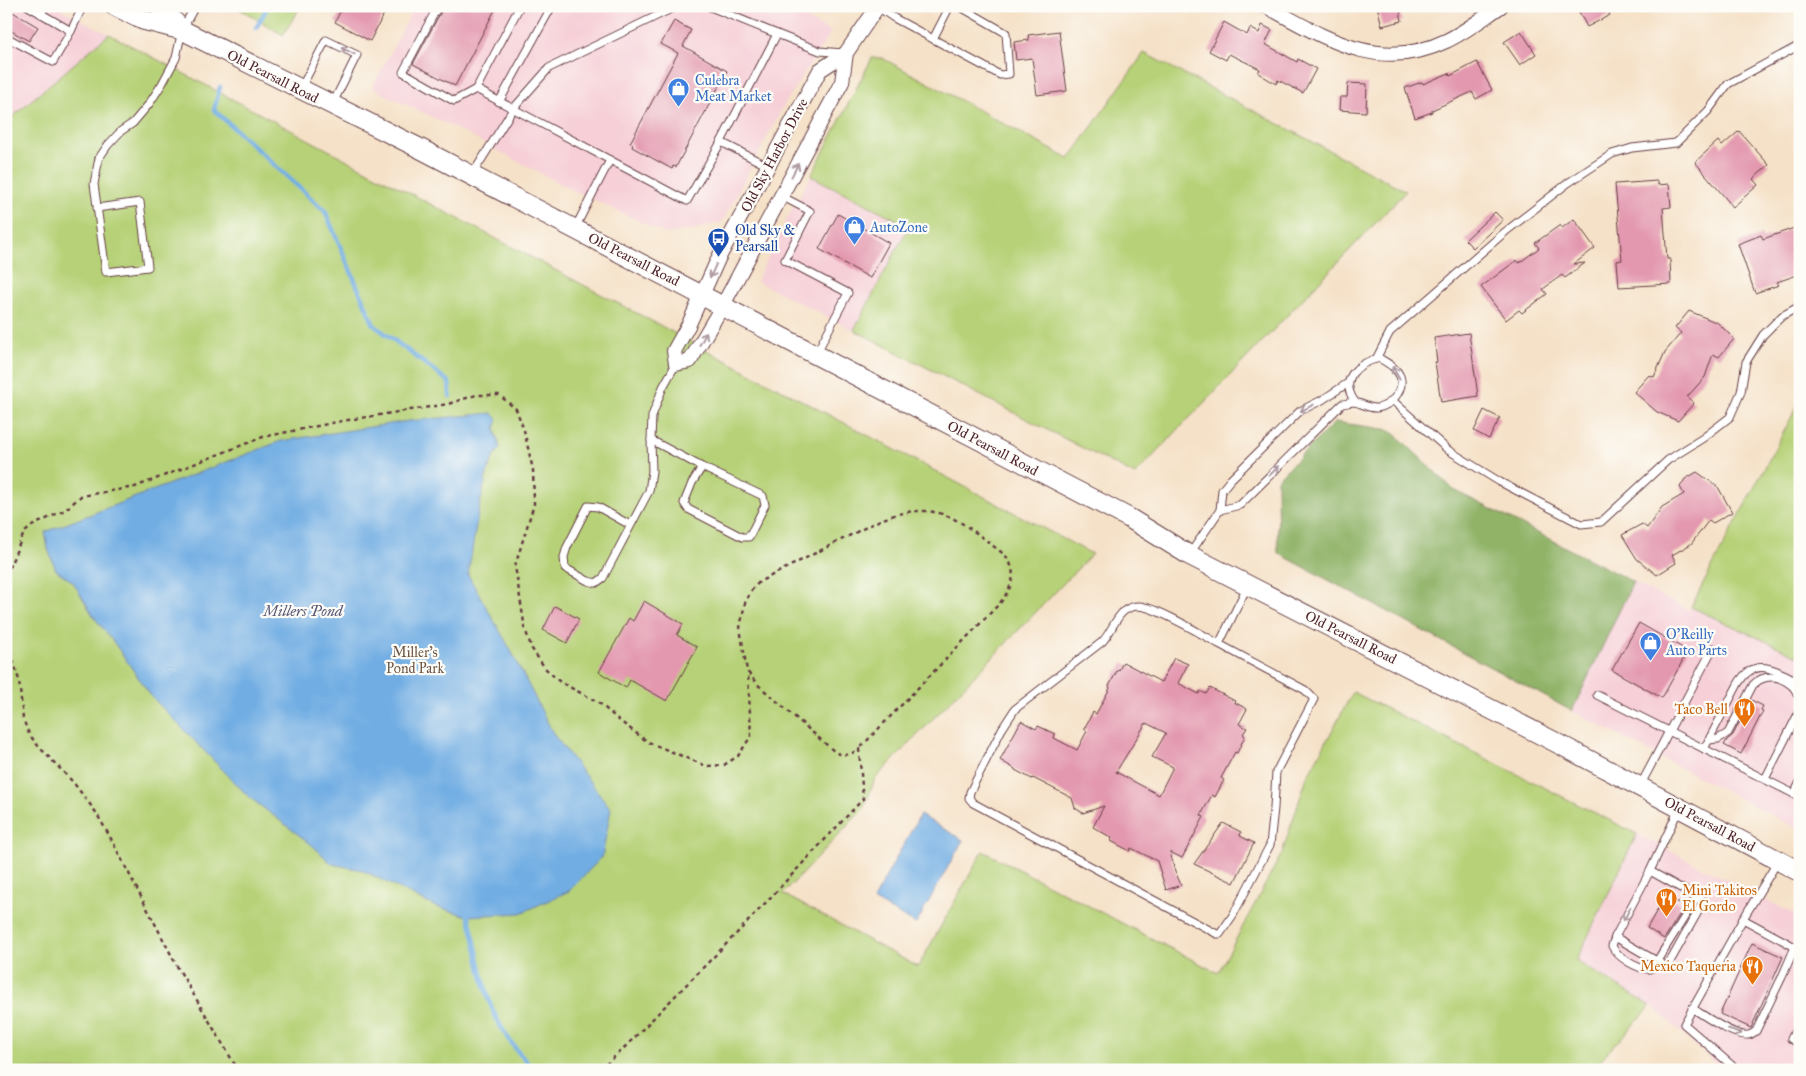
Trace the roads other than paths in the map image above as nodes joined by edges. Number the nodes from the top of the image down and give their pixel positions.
1 (28, 6) edge
2 (45, 6) edge
3 (83, 6) edge
4 (115, 6) edge
5 (160, 6) edge
6 (196, 6) edge
7 (438, 6) edge
8 (520, 6) edge
9 (552, 6) edge
10 (681, 6) edge
11 (708, 6) edge
12 (878, 6) edge
13 (950, 6) edge
14 (959, 6) edge
15 (1266, 6) edge
16 (1501, 6) edge
17 (41, 14) junction
18 (182, 30) junction
19 (71, 31) junction
20 (777, 34) junction
21 (6, 37) edge
22 (933, 39) junction
23 (1800, 44) edge
24 (846, 53) junction
25 (476, 89) junction
26 (300, 90) junction
27 (499, 102) junction
28 (332, 105) junction
29 (513, 109) junction
30 (721, 142) junction
31 (610, 160) junction
32 (768, 166) junction
33 (471, 175) junction
34 (781, 196) junction
35 (98, 208) junction
36 (575, 228) junction
37 (702, 295) junction
38 (723, 305) junction
39 (1800, 306) edge
40 (816, 354) junction
41 (1376, 359) junction
42 (676, 364) junction
43 (1348, 382) junction
44 (1392, 400) junction
45 (1355, 402) junction
46 (651, 440) junction
47 (702, 467) junction
48 (1220, 510) junction
49 (630, 525) junction
50 (1189, 555) junction
51 (1248, 585) junction
52 (1219, 644) junction
53 (1713, 648) dead end
54 (1800, 682) edge
55 (1597, 695) dead end
56 (1800, 700) edge
57 (1800, 710) edge
58 (1669, 731) junction
59 (1709, 740) junction
60 (1704, 749) junction
61 (1765, 779) junction
62 (1800, 782) edge
63 (1640, 786) junction
64 (1797, 795) edge
65 (1680, 808) junction
66 (1792, 867) edge
67 (1650, 871) junction
68 (1696, 897) junction
69 (1743, 918) junction
70 (1615, 937) junction
71 (1657, 961) junction
72 (1692, 1008) junction
73 (1800, 1022) edge
74 (1800, 1044) edge
75 (1737, 1070) edge

1 - 17 lane
2 - 17 lane
3 - 19 lane
4 - 18 main road, Old Pearsall Road
5 - 18 main road, Old Pearsall Road
6 - 18 lane
7 - 25 lane
8 - 25 lane
9 - 27 lane
10 - 29 lane
11 - 20 lane
12 - 22 lane
12 - 24 street, Old Sky Harbor Drive
13 - 22 lane
14 - 22 lane
15 - 16 street
17 - 19 lane
18 - 26 main road, Old Pearsall Road
18 - 35 lane
19 - 21 lane
20 - 24 lane
20 - 30 lane
23 - 41 lane
24 - 32 street, Old Sky Harbor Drive
34 -> 24 street, Old Sky Harbor Drive
25 - 27 lane
26 - 28 main road, Old Pearsall Road
28 -> 26 lane
27 - 29 lane
28 - 33 main road, Old Pearsall Road
29 - 31 lane
29 - 33 lane
30 - 31 lane
30 - 32 lane
31 - 36 lane
32 -> 37 street, Old Sky Harbor Drive
33 - 36 main road, Old Pearsall Road
34 - 38 street, Old Sky Harbor Drive
34 - 40 lane
35 - 35 lane
36 - 37 main road, Old Pearsall Road
37 - 38 main road, Old Pearsall Road
37 - 42 street, Old Sky Harbor Drive
38 - 40 main road, Old Pearsall Road
42 -> 38 street, Old Sky Harbor Drive
39 - 44 lane
40 - 50 main road, Old Pearsall Road
41 - 43 lane
44 -> 41 lane
42 - 46 lane
43 - 45 lane
43 -> 48 lane
44 - 45 lane
48 -> 45 lane
46 - 47 lane
46 - 49 lane
47 - 47 lane
48 - 50 lane
49 - 49 lane
50 - 51 main road, Old Pearsall Road
51 - 52 lane
51 - 63 main road, Old Pearsall Road
52 - 52 lane
53 - 58 lane
54 - 59 lane
55 - 58 lane
56 - 59 lane
57 - 61 lane
58 - 60 lane
58 - 63 lane
59 - 60 lane
60 - 61 lane
61 - 64 lane
62 - 64 lane
63 - 65 main road, Old Pearsall Road
65 - 66 main road, Old Pearsall Road
65 - 67 lane
66 - 69 lane
67 - 68 lane
67 -> 70 lane
68 - 71 lane
68 - 71 lane
69 - 72 lane
72 -> 69 lane
70 - 71 lane
70 - 71 lane
72 - 75 lane
73 - 74 lane

